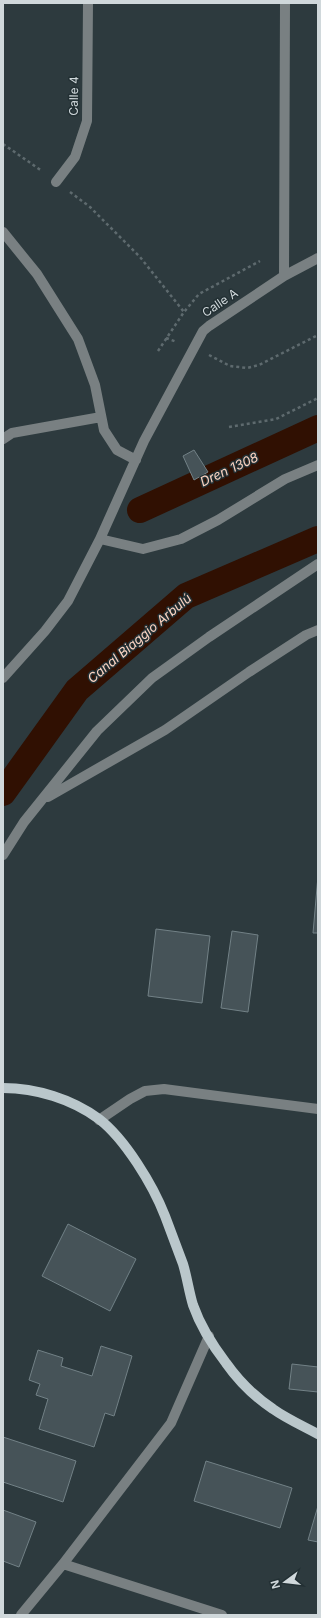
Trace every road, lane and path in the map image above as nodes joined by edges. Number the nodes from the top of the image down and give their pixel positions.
1 (88, 3) edge
2 (285, 3) edge
3 (3, 144) edge
4 (56, 182) junction
5 (3, 232) edge
6 (318, 258) edge
7 (260, 261) dead end
8 (284, 276) junction
9 (184, 312) junction
10 (318, 335) edge
11 (158, 351) dead end
12 (216, 358) dead end
13 (318, 398) edge
14 (101, 417) junction
15 (229, 427) dead end
16 (3, 438) edge
17 (136, 460) junction
18 (318, 465) edge
19 (100, 539) junction
20 (318, 564) edge
21 (318, 630) edge
22 (3, 678) edge
23 (41, 801) junction
24 (3, 855) edge
25 (3, 1088) edge
26 (318, 1108) edge
27 (99, 1120) junction
28 (209, 1336) junction
29 (318, 1434) edge
30 (63, 1564) junction
31 (21, 1615) edge
32 (222, 1615) edge

1 - 4 street, Calle 4
2 - 8 street
3 - 4 path
4 - 9 path
5 - 14 street
6 - 8 street, Calle A
7 - 9 path
8 - 17 street, Calle A
9 - 11 path
10 - 12 path
13 - 15 path
14 - 16 street
14 - 17 street
17 - 19 street, Calle A
18 - 19 street
19 - 22 street, Calle A
20 - 23 street
21 - 23 street
23 - 24 street
25 - 27 main road
26 - 27 street
27 - 28 main road
28 - 29 main road
28 - 30 street
30 - 31 street
30 - 32 street

